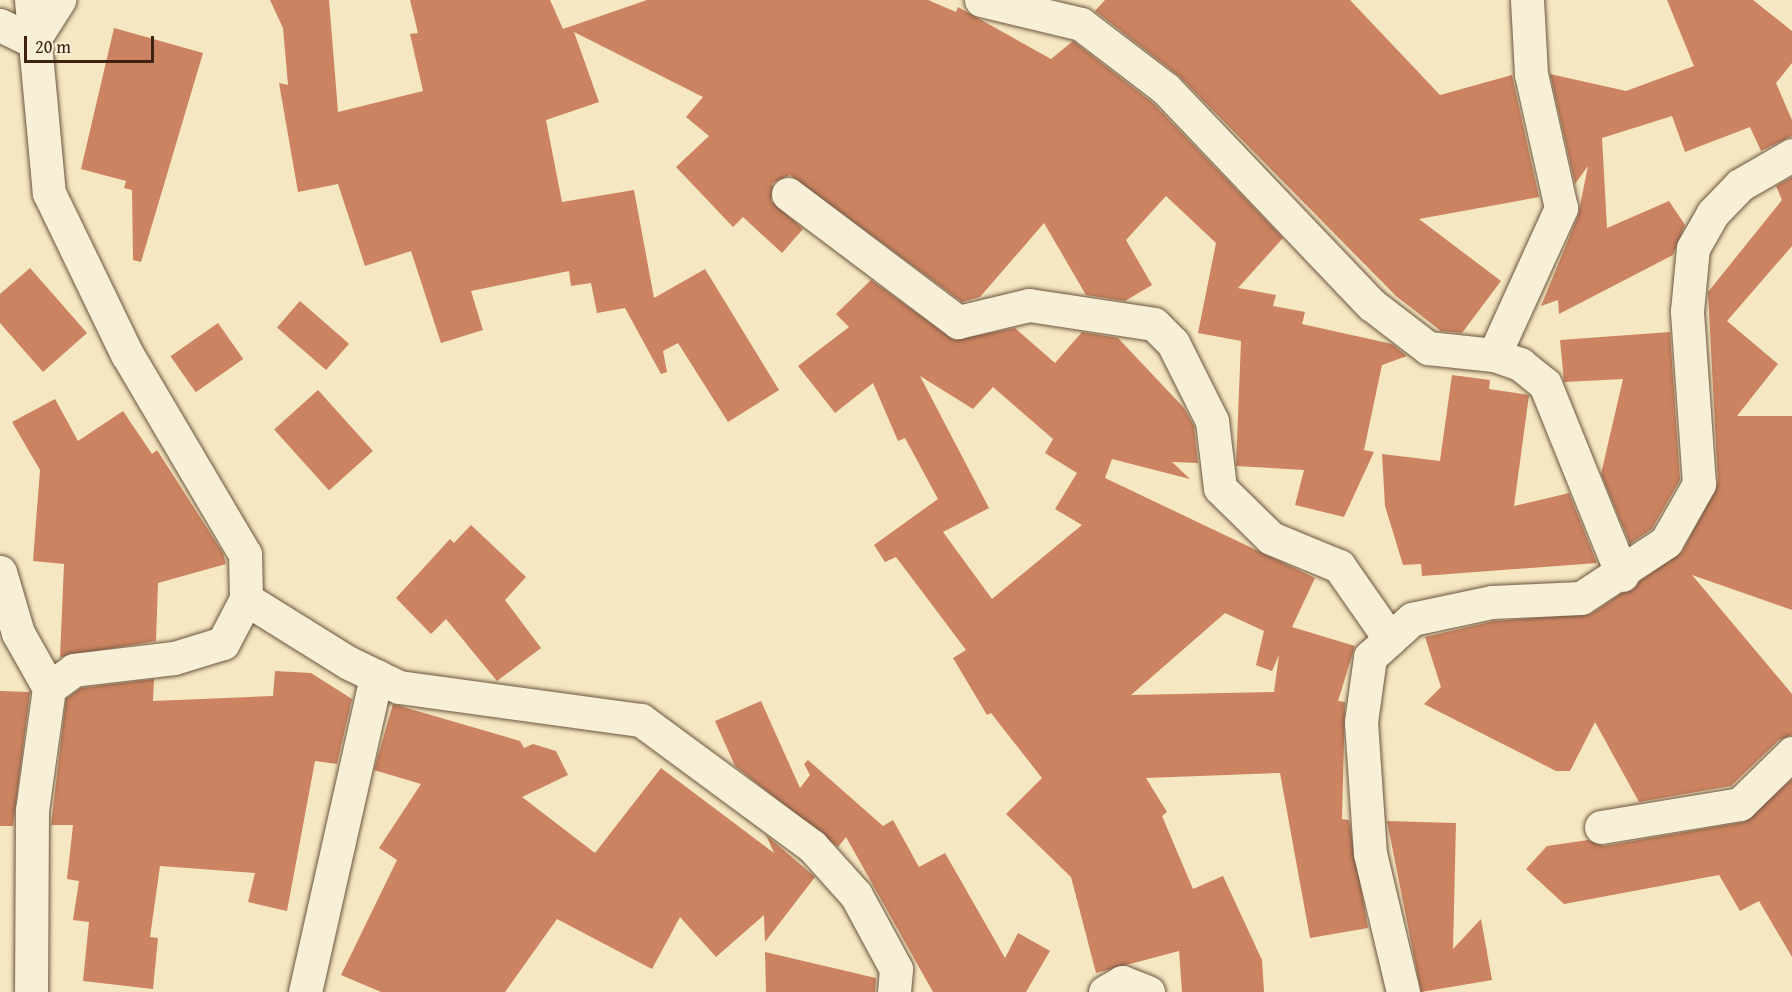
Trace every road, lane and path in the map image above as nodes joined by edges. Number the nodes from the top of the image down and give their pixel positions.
1 (31, 0) edge
2 (59, 0) edge
3 (981, 0) edge
4 (1527, 0) edge
5 (0, 25) edge
6 (33, 41) junction
7 (1792, 155) edge
8 (788, 194) dead end
9 (1494, 355) junction
10 (0, 572) edge
11 (1622, 575) junction
12 (246, 599) junction
13 (1390, 639) junction
14 (376, 676) junction
15 (50, 688) junction
16 (1792, 753) edge
17 (1601, 827) dead end
18 (31, 992) edge
19 (305, 992) edge
20 (894, 992) edge
21 (1106, 992) edge
22 (1148, 992) edge
23 (1403, 992) edge

1 - 6 street
2 - 6 street
3 - 9 street
4 - 9 street
5 - 6 street
6 - 12 street
7 - 11 street
8 - 13 street
9 - 11 street
10 - 15 street
11 - 13 street
12 - 14 street
12 - 15 street
13 - 23 street
14 - 19 street
14 - 20 street
15 - 18 street
16 - 17 street
21 - 22 street

